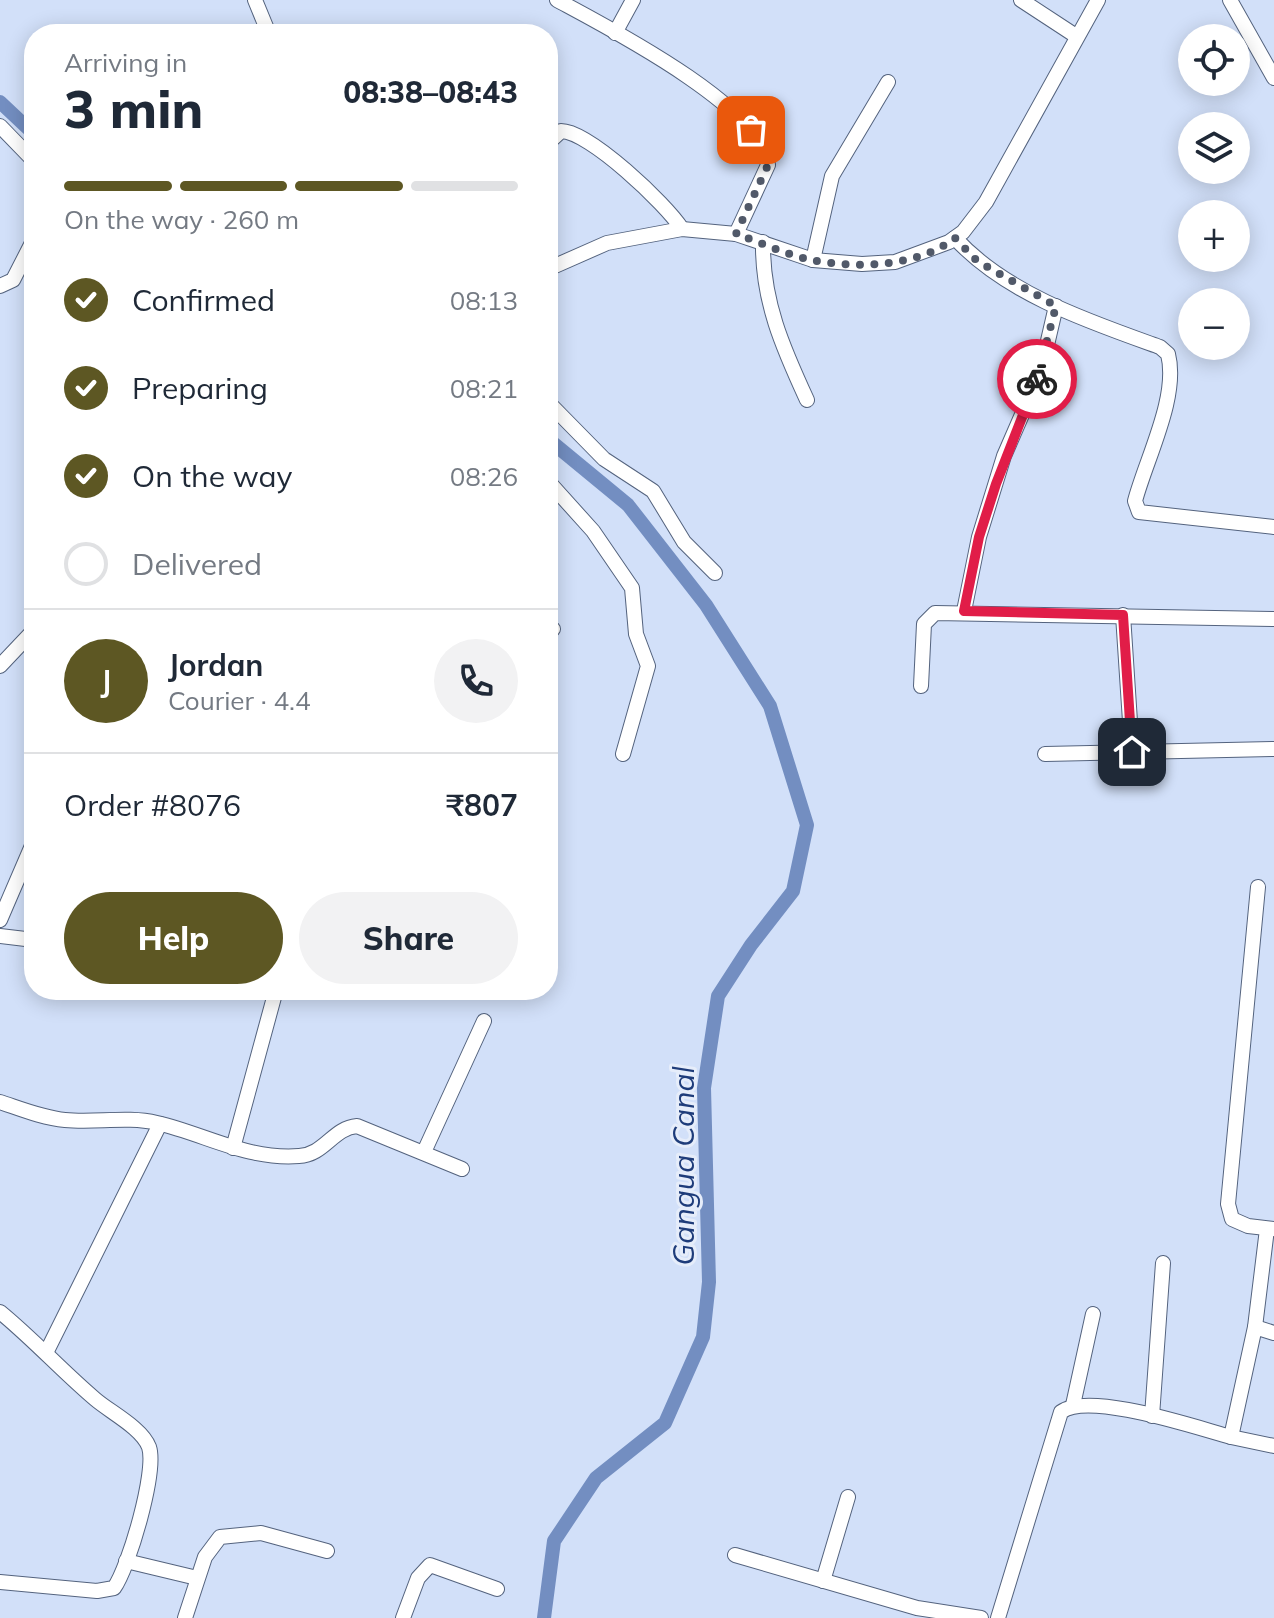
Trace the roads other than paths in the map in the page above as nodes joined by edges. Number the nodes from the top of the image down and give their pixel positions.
1 (255, 0) edge
2 (557, 0) edge
3 (633, 0) edge
4 (1021, 0) edge
5 (1098, 0) edge
6 (1230, 0) edge
7 (265, 24) edge
8 (615, 33) junction
9 (1076, 36) junction
10 (1274, 78) edge
11 (888, 82) dead end
12 (0, 126) edge
13 (558, 134) edge
14 (24, 151) edge
15 (682, 229) junction
16 (736, 234) junction
17 (955, 238) junction
18 (763, 242) junction
19 (24, 259) edge
20 (813, 260) junction
21 (558, 265) edge
22 (0, 286) edge
23 (1056, 306) junction
24 (807, 400) dead end
25 (558, 412) edge
26 (558, 492) edge
27 (1274, 527) edge
28 (715, 573) dead end
29 (964, 611) junction
30 (1123, 615) junction
31 (1274, 619) edge
32 (24, 641) edge
33 (0, 666) edge
34 (921, 686) dead end
35 (1274, 749) edge
36 (1132, 752) junction
37 (623, 754) dead end
38 (1045, 754) dead end
39 (24, 864) edge
40 (1258, 887) dead end
41 (0, 920) edge
42 (0, 936) edge
43 (24, 939) edge
44 (270, 1000) edge
45 (484, 1021) dead end
46 (0, 1102) edge
47 (160, 1124) junction
48 (233, 1148) junction
49 (424, 1152) junction
50 (462, 1169) dead end
51 (1270, 1229) edge
52 (1163, 1263) dead end
53 (0, 1312) edge
54 (1093, 1314) dead end
55 (1255, 1327) junction
56 (1274, 1333) edge
57 (47, 1351) junction
58 (1073, 1405) junction
59 (1152, 1416) junction
60 (1231, 1437) junction
61 (1274, 1446) edge
62 (848, 1497) dead end
63 (327, 1551) dead end
64 (735, 1555) dead end
65 (126, 1561) junction
66 (197, 1578) junction
67 (823, 1581) junction
68 (0, 1582) edge
69 (497, 1589) dead end
70 (185, 1618) edge
71 (403, 1618) edge
72 (981, 1618) edge
73 (998, 1618) edge

1 - 7 street
2 - 8 street
3 - 8 street
4 - 9 street
5 - 9 street
6 - 10 street
8 - 16 street
9 - 17 street
11 - 20 street
12 - 14 street
13 - 15 street
15 - 16 street
15 - 21 street
16 - 18 street
17 - 20 street
17 - 23 street
18 - 20 street
18 - 24 street
19 - 22 street
23 - 27 street
23 - 29 street
25 - 28 street
26 - 37 street
29 - 30 street
29 - 34 street
30 - 31 street
30 - 36 street
32 - 33 street
35 - 36 street
36 - 38 street
39 - 41 street
40 - 51 street
42 - 43 street
44 - 48 street
45 - 49 street
46 - 47 street
47 - 48 street
47 - 57 street
48 - 49 street
49 - 50 street
51 - 55 street
52 - 59 street
53 - 57 street
54 - 58 street
55 - 56 street
55 - 60 street
57 - 65 street
58 - 59 street
58 - 73 street
59 - 60 street
60 - 61 street
62 - 67 street
63 - 66 street
64 - 67 street
65 - 66 street
65 - 68 street
66 - 70 street
67 - 72 street
69 - 71 street

